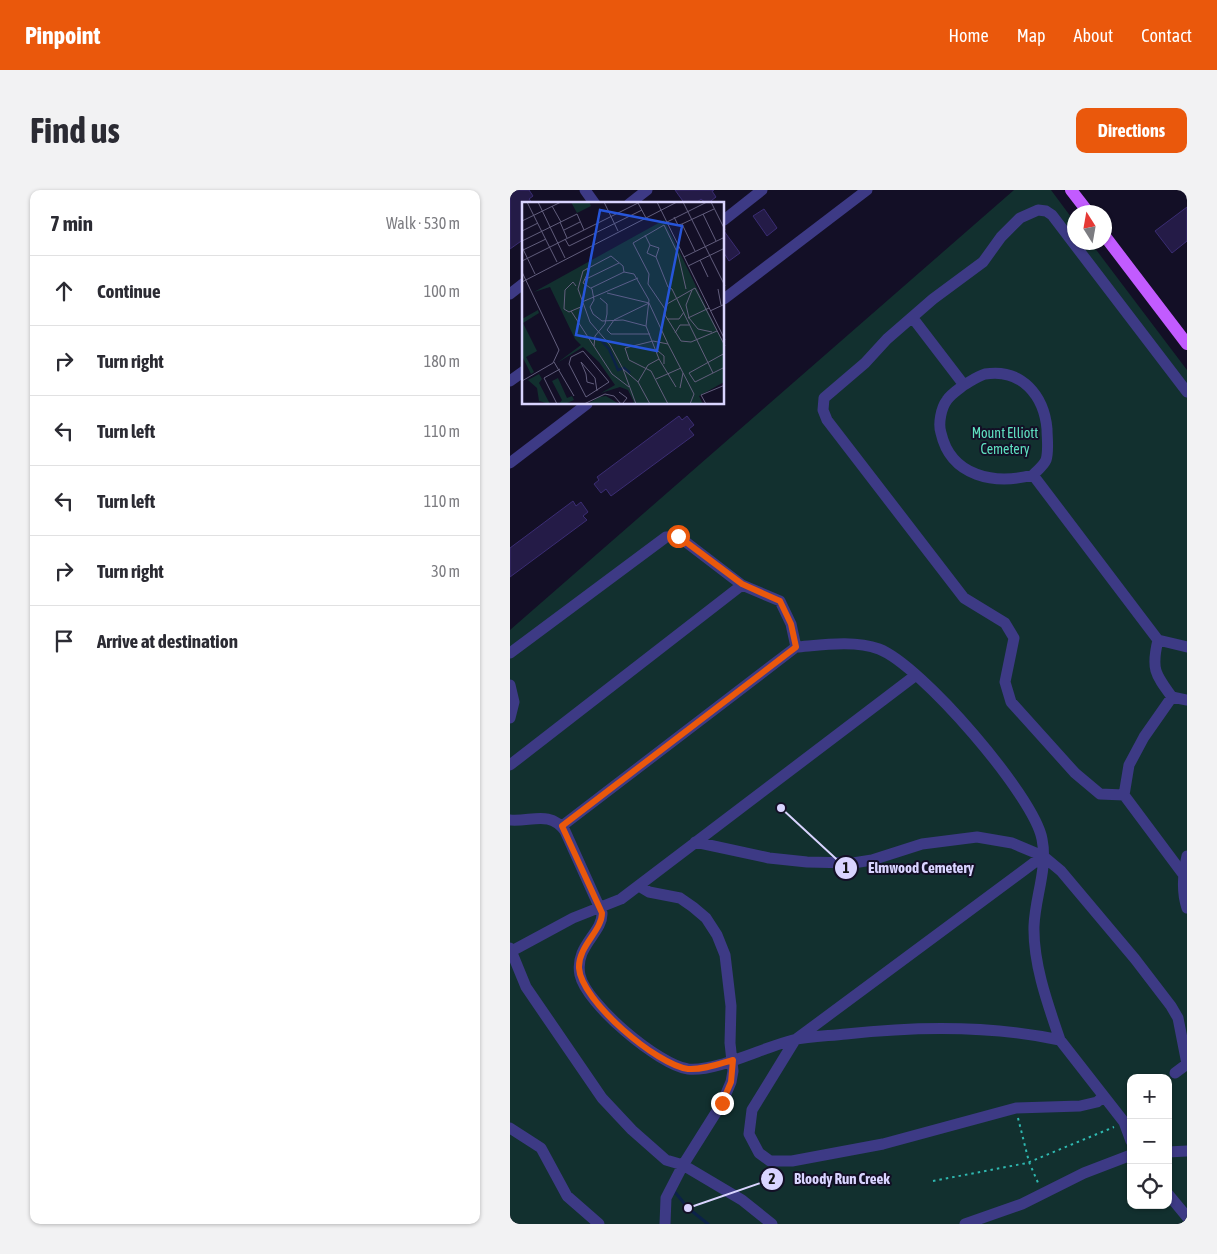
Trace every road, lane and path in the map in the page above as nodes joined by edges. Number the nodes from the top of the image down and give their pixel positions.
1 (585, 190) edge
2 (647, 190) edge
3 (762, 190) edge
4 (867, 190) edge
5 (1071, 190) edge
6 (594, 202) edge
7 (632, 202) edge
8 (1083, 205) edge
9 (725, 219) edge
10 (1112, 246) edge
11 (522, 285) edge
12 (510, 294) edge
13 (725, 298) edge
14 (912, 317) junction
15 (1187, 344) edge
16 (522, 373) edge
17 (510, 382) edge
18 (964, 385) junction
19 (1187, 392) edge
20 (586, 405) edge
21 (510, 463) edge
22 (1034, 475) junction
23 (742, 584) junction
24 (1158, 640) junction
25 (796, 647) junction
26 (1187, 647) edge
27 (510, 653) edge
28 (916, 675) junction
29 (510, 685) edge
30 (1172, 698) junction
31 (1187, 700) edge
32 (510, 718) edge
33 (510, 765) edge
34 (1124, 796) junction
35 (510, 820) edge
36 (562, 826) junction
37 (695, 842) junction
38 (1043, 856) junction
39 (1187, 856) edge
40 (1183, 874) junction
41 (639, 886) junction
42 (599, 907) junction
43 (1187, 908) edge
44 (511, 950) edge
45 (515, 979) edge
46 (795, 1040) junction
47 (1060, 1040) junction
48 (733, 1060) junction
49 (1187, 1064) edge
50 (1175, 1073) dead end
51 (1103, 1096) junction
52 (1016, 1108) junction
53 (1124, 1122) junction
54 (510, 1128) edge
55 (1127, 1130) edge
56 (1187, 1151) edge
57 (1172, 1152) edge
58 (1127, 1157) edge
59 (1029, 1162) junction
60 (683, 1165) junction
61 (932, 1181) dead end
62 (1043, 1194) junction
63 (1172, 1199) edge
64 (1187, 1217) edge
65 (599, 1224) edge
66 (665, 1224) edge
67 (772, 1224) edge
68 (965, 1224) edge

1 - 6 street
2 - 7 street
3 - 9 street
4 - 13 street
5 - 8 main road
10 - 15 main road
11 - 12 street
14 - 18 street
14 - 19 street
14 - 34 street
16 - 17 street
18 - 22 street
18 - 22 street
20 - 21 street
22 - 24 street
23 - 25 street
23 - 27 street
23 - 33 street
24 - 26 street
24 - 30 street
25 - 28 street
25 - 36 street
28 - 37 street
28 - 38 street
29 - 32 street
30 - 31 street
30 - 34 street
34 - 40 street
35 - 36 street
36 - 42 street
37 - 38 street
37 - 41 street
38 - 46 street
38 - 47 street
38 - 49 street
39 - 40 street
40 - 43 street
41 - 42 street
41 - 48 street
42 - 44 street
42 - 48 street
44 - 45 street
45 - 60 street
46 - 47 street
46 - 48 street
46 - 52 street
47 - 51 street
48 - 60 street
49 - 50 street
51 - 52 street
51 - 53 street
52 - 59 path
53 - 55 street
53 - 59 path
54 - 65 street
56 - 57 street
58 - 62 street
59 - 61 path
59 - 62 path
60 - 66 street
60 - 67 street
62 - 68 street
63 - 64 street

